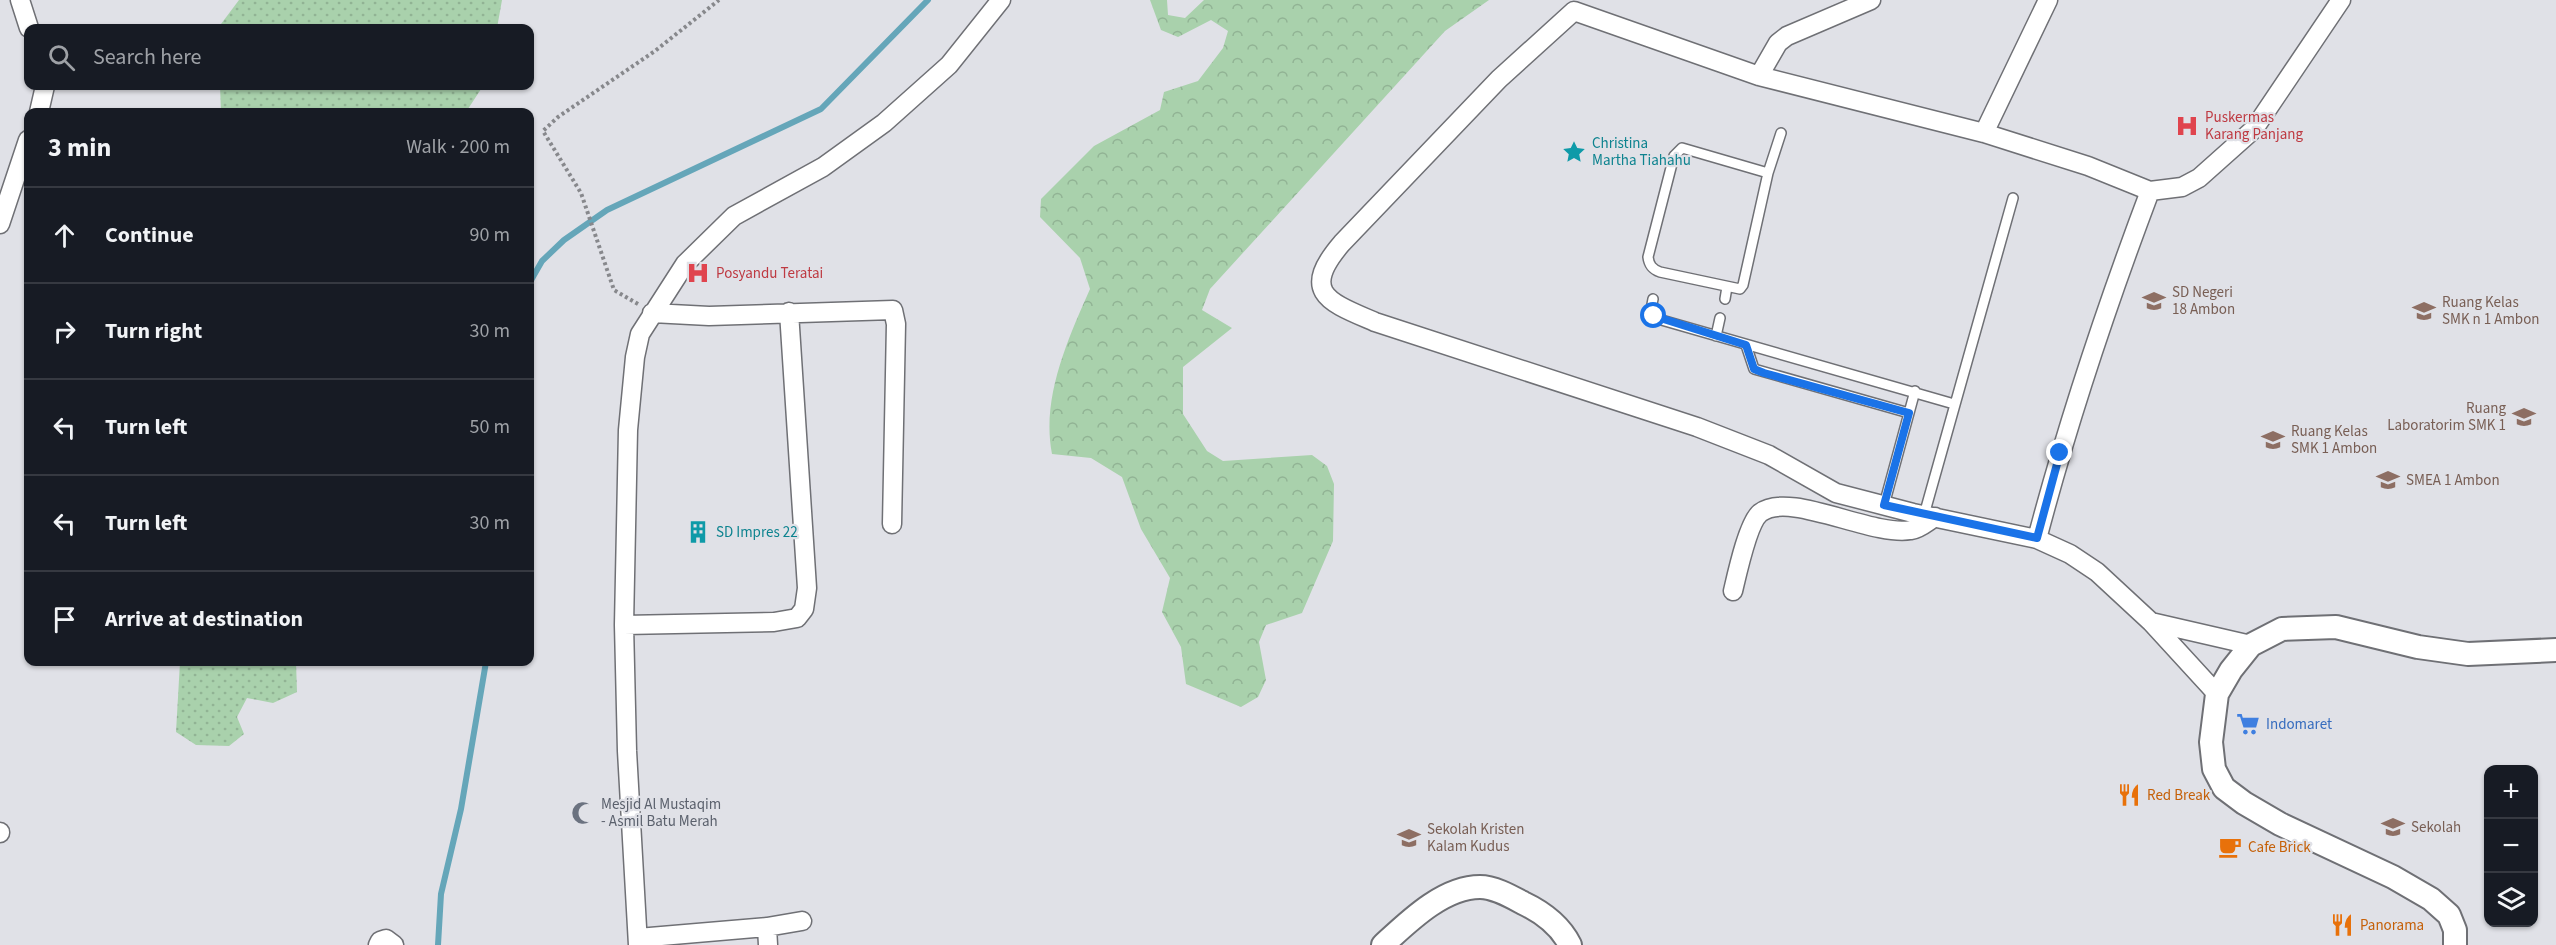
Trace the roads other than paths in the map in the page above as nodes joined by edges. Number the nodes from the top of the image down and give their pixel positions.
1 (20, 0) edge
2 (1001, 0) edge
3 (1871, 0) edge
4 (2048, 0) edge
5 (2341, 0) edge
6 (1578, 5) edge
7 (28, 24) edge
8 (1759, 76) junction
9 (44, 90) edge
10 (40, 108) edge
11 (1781, 133) dead end
12 (1984, 133) junction
13 (24, 151) edge
14 (1768, 173) junction
15 (2150, 191) junction
16 (2013, 198) dead end
17 (0, 224) edge
18 (1727, 287) junction
19 (1653, 299) dead end
20 (1725, 299) dead end
21 (789, 312) junction
22 (652, 313) junction
23 (1720, 318) dead end
24 (1716, 336) junction
25 (1746, 345) junction
26 (1915, 391) junction
27 (1954, 404) junction
28 (1909, 413) junction
29 (1884, 505) junction
30 (1930, 516) junction
31 (892, 524) dead end
32 (2037, 538) junction
33 (1733, 591) dead end
34 (2151, 622) junction
35 (624, 624) junction
36 (2252, 645) junction
37 (2556, 650) edge
38 (2217, 694) junction
39 (802, 921) dead end
40 (768, 936) edge
41 (638, 941) edge
42 (378, 945) edge
43 (394, 945) edge
44 (1383, 945) edge
45 (1570, 945) edge
46 (2455, 945) edge

1 - 7 street
2 - 22 street
3 - 8 street
4 - 12 street
5 - 15 street
6 - 8 street
6 - 29 street
8 - 12 street
9 - 10 street
11 - 14 lane
12 - 15 street
13 - 17 street
14 - 18 lane
14 - 18 lane
15 - 32 street
16 - 27 lane
18 - 20 lane
19 - 24 lane
21 - 22 street
21 - 31 street
21 - 35 street
22 - 35 street
23 - 24 lane
24 - 25 lane
25 - 26 lane
25 - 28 lane
26 - 27 lane
26 - 28 lane
27 - 30 lane
28 - 29 lane
29 - 30 street
30 - 32 street
30 - 33 street
32 - 34 street
34 - 36 street
34 - 38 street
35 - 41 street
36 - 37 street
36 - 38 street
38 - 46 street
39 - 40 street
40 - 41 street
42 - 43 street
44 - 45 street

